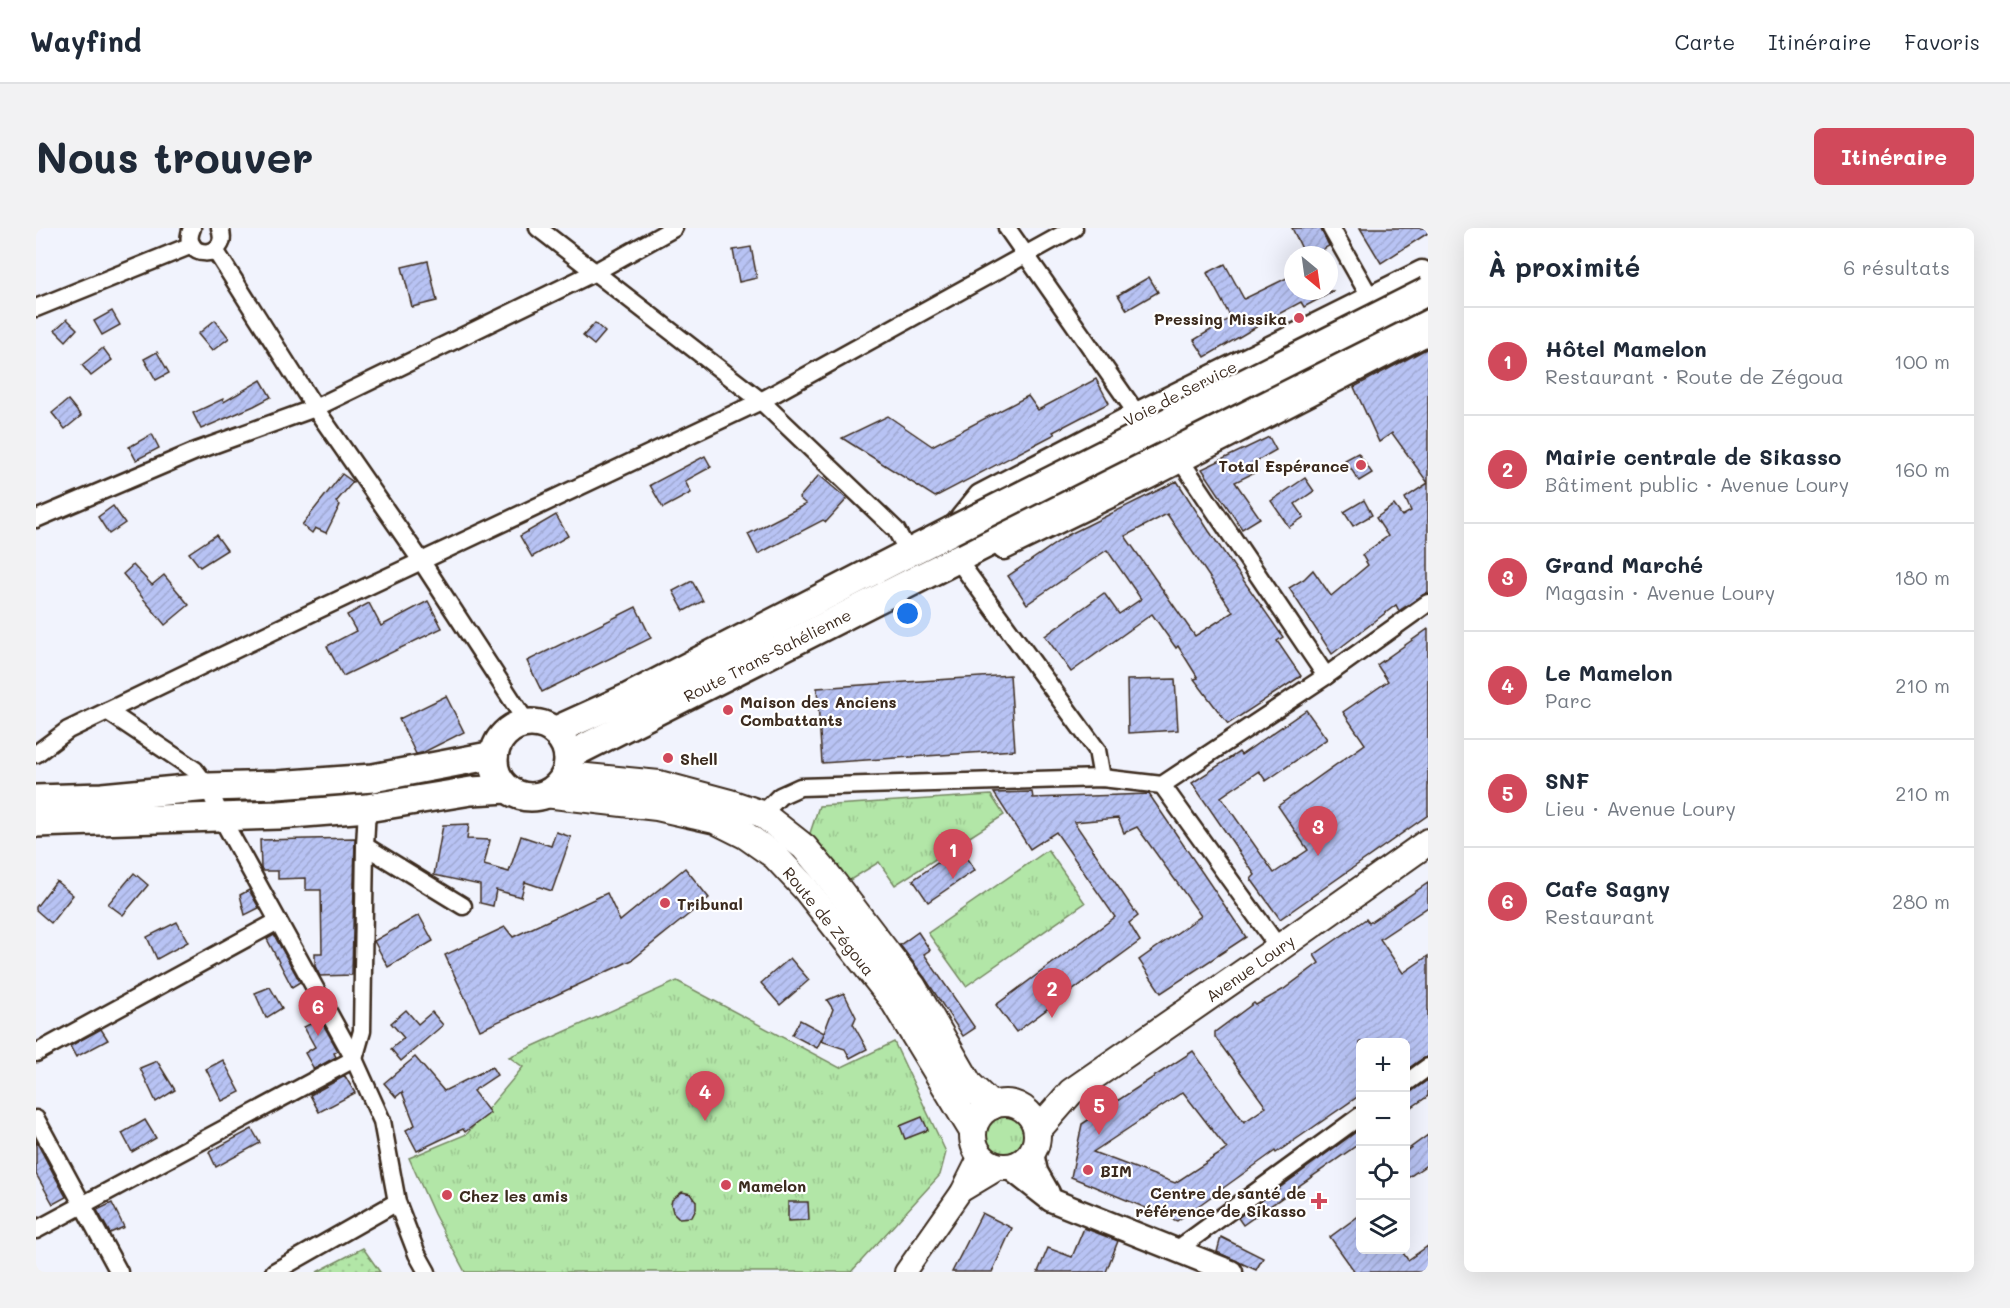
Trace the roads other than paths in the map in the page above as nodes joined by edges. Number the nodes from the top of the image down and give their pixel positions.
1 (192, 228) edge
2 (538, 228) edge
3 (674, 228) edge
4 (1008, 228) edge
5 (1074, 228) edge
6 (1331, 228) edge
7 (225, 230) edge
8 (192, 245) junction
9 (215, 250) junction
10 (1026, 254) junction
11 (595, 272) junction
12 (1426, 275) edge
13 (1370, 297) junction
14 (36, 308) edge
15 (1428, 312) edge
16 (1428, 317) edge
17 (1428, 333) edge
18 (761, 400) junction
19 (315, 408) junction
20 (1137, 414) junction
21 (1181, 461) junction
22 (36, 519) edge
23 (951, 531) junction
24 (909, 553) junction
25 (961, 557) junction
26 (422, 562) junction
27 (1428, 603) edge
28 (1326, 676) junction
29 (107, 711) junction
30 (527, 723) junction
31 (554, 731) junction
32 (36, 754) edge
33 (494, 755) junction
34 (567, 765) junction
35 (1102, 778) junction
36 (1162, 785) junction
37 (208, 787) junction
38 (508, 789) junction
39 (545, 795) junction
40 (36, 799) edge
41 (368, 808) junction
42 (762, 814) junction
43 (221, 818) junction
44 (36, 823) edge
45 (1428, 842) edge
46 (365, 846) junction
47 (464, 906) dead end
48 (278, 921) junction
49 (1279, 948) junction
50 (36, 1053) edge
51 (354, 1059) junction
52 (1428, 1067) edge
53 (1410, 1080) edge
54 (1071, 1092) junction
55 (992, 1106) junction
56 (1024, 1108) junction
57 (36, 1119) edge
58 (1356, 1119) edge
59 (972, 1130) junction
60 (1035, 1142) junction
61 (997, 1164) junction
62 (1052, 1200) junction
63 (397, 1202) junction
64 (82, 1204) junction
65 (36, 1230) edge
66 (1175, 1251) junction
67 (909, 1265) edge
68 (119, 1272) edge
69 (274, 1272) edge
70 (427, 1272) edge
71 (898, 1272) edge
72 (1230, 1272) edge

1 - 8 street
2 - 11 street
3 - 11 street
4 - 10 street
5 - 10 street
6 - 13 street
7 - 9 street
8 - 9 street
8 - 14 street
9 - 19 street
10 - 18 street
10 - 20 street
11 - 18 street
11 - 19 street
12 - 13 main road, Voie de Service
12 - 15 main road
12 - 23 highway, Route Trans-Sahélienne, bridge
13 - 20 main road, Voie de Service
16 - 25 highway, Route Trans-Sahélienne
17 - 21 main road
18 - 24 street
18 - 26 street
19 - 22 street
19 - 26 street
20 - 23 main road, Voie de Service
21 - 25 main road
21 - 28 street
23 - 24 highway, Route Trans-Sahélienne
24 - 31 highway, Route Trans-Sahélienne
25 - 34 highway, Route Trans-Sahélienne
25 - 35 street
26 - 29 street
26 - 30 street
27 - 28 street
28 - 36 street
29 - 32 street
29 - 37 street
30 - 31 highway
30 - 33 highway
31 - 34 highway
33 - 37 highway
33 - 38 highway
34 - 39 highway, Route Trans-Sahélienne
34 - 42 main road, Route de Zégoua
35 - 36 street
35 - 42 street
36 - 49 street
37 - 40 highway
37 - 43 street
38 - 39 highway
38 - 41 highway
39 - 59 main road, Route de Zégoua
41 - 43 highway
41 - 46 street
42 - 55 main road, Route de Zégoua
43 - 44 highway
43 - 48 street
45 - 49 main road, Avenue Loury
46 - 47 street
46 - 51 street
48 - 50 street
48 - 51 street
49 - 54 main road, Avenue Loury
51 - 63 street
51 - 64 street
52 - 53 street
54 - 56 main road
54 - 60 main road
55 - 56 main road
55 - 59 main road
56 - 60 main road
57 - 64 street
58 - 66 street
59 - 61 main road
60 - 61 main road
60 - 62 main road
61 - 62 main road
61 - 67 street
62 - 66 main road
63 - 69 street
63 - 70 street
64 - 65 street
64 - 68 street
66 - 72 main road
67 - 71 street

